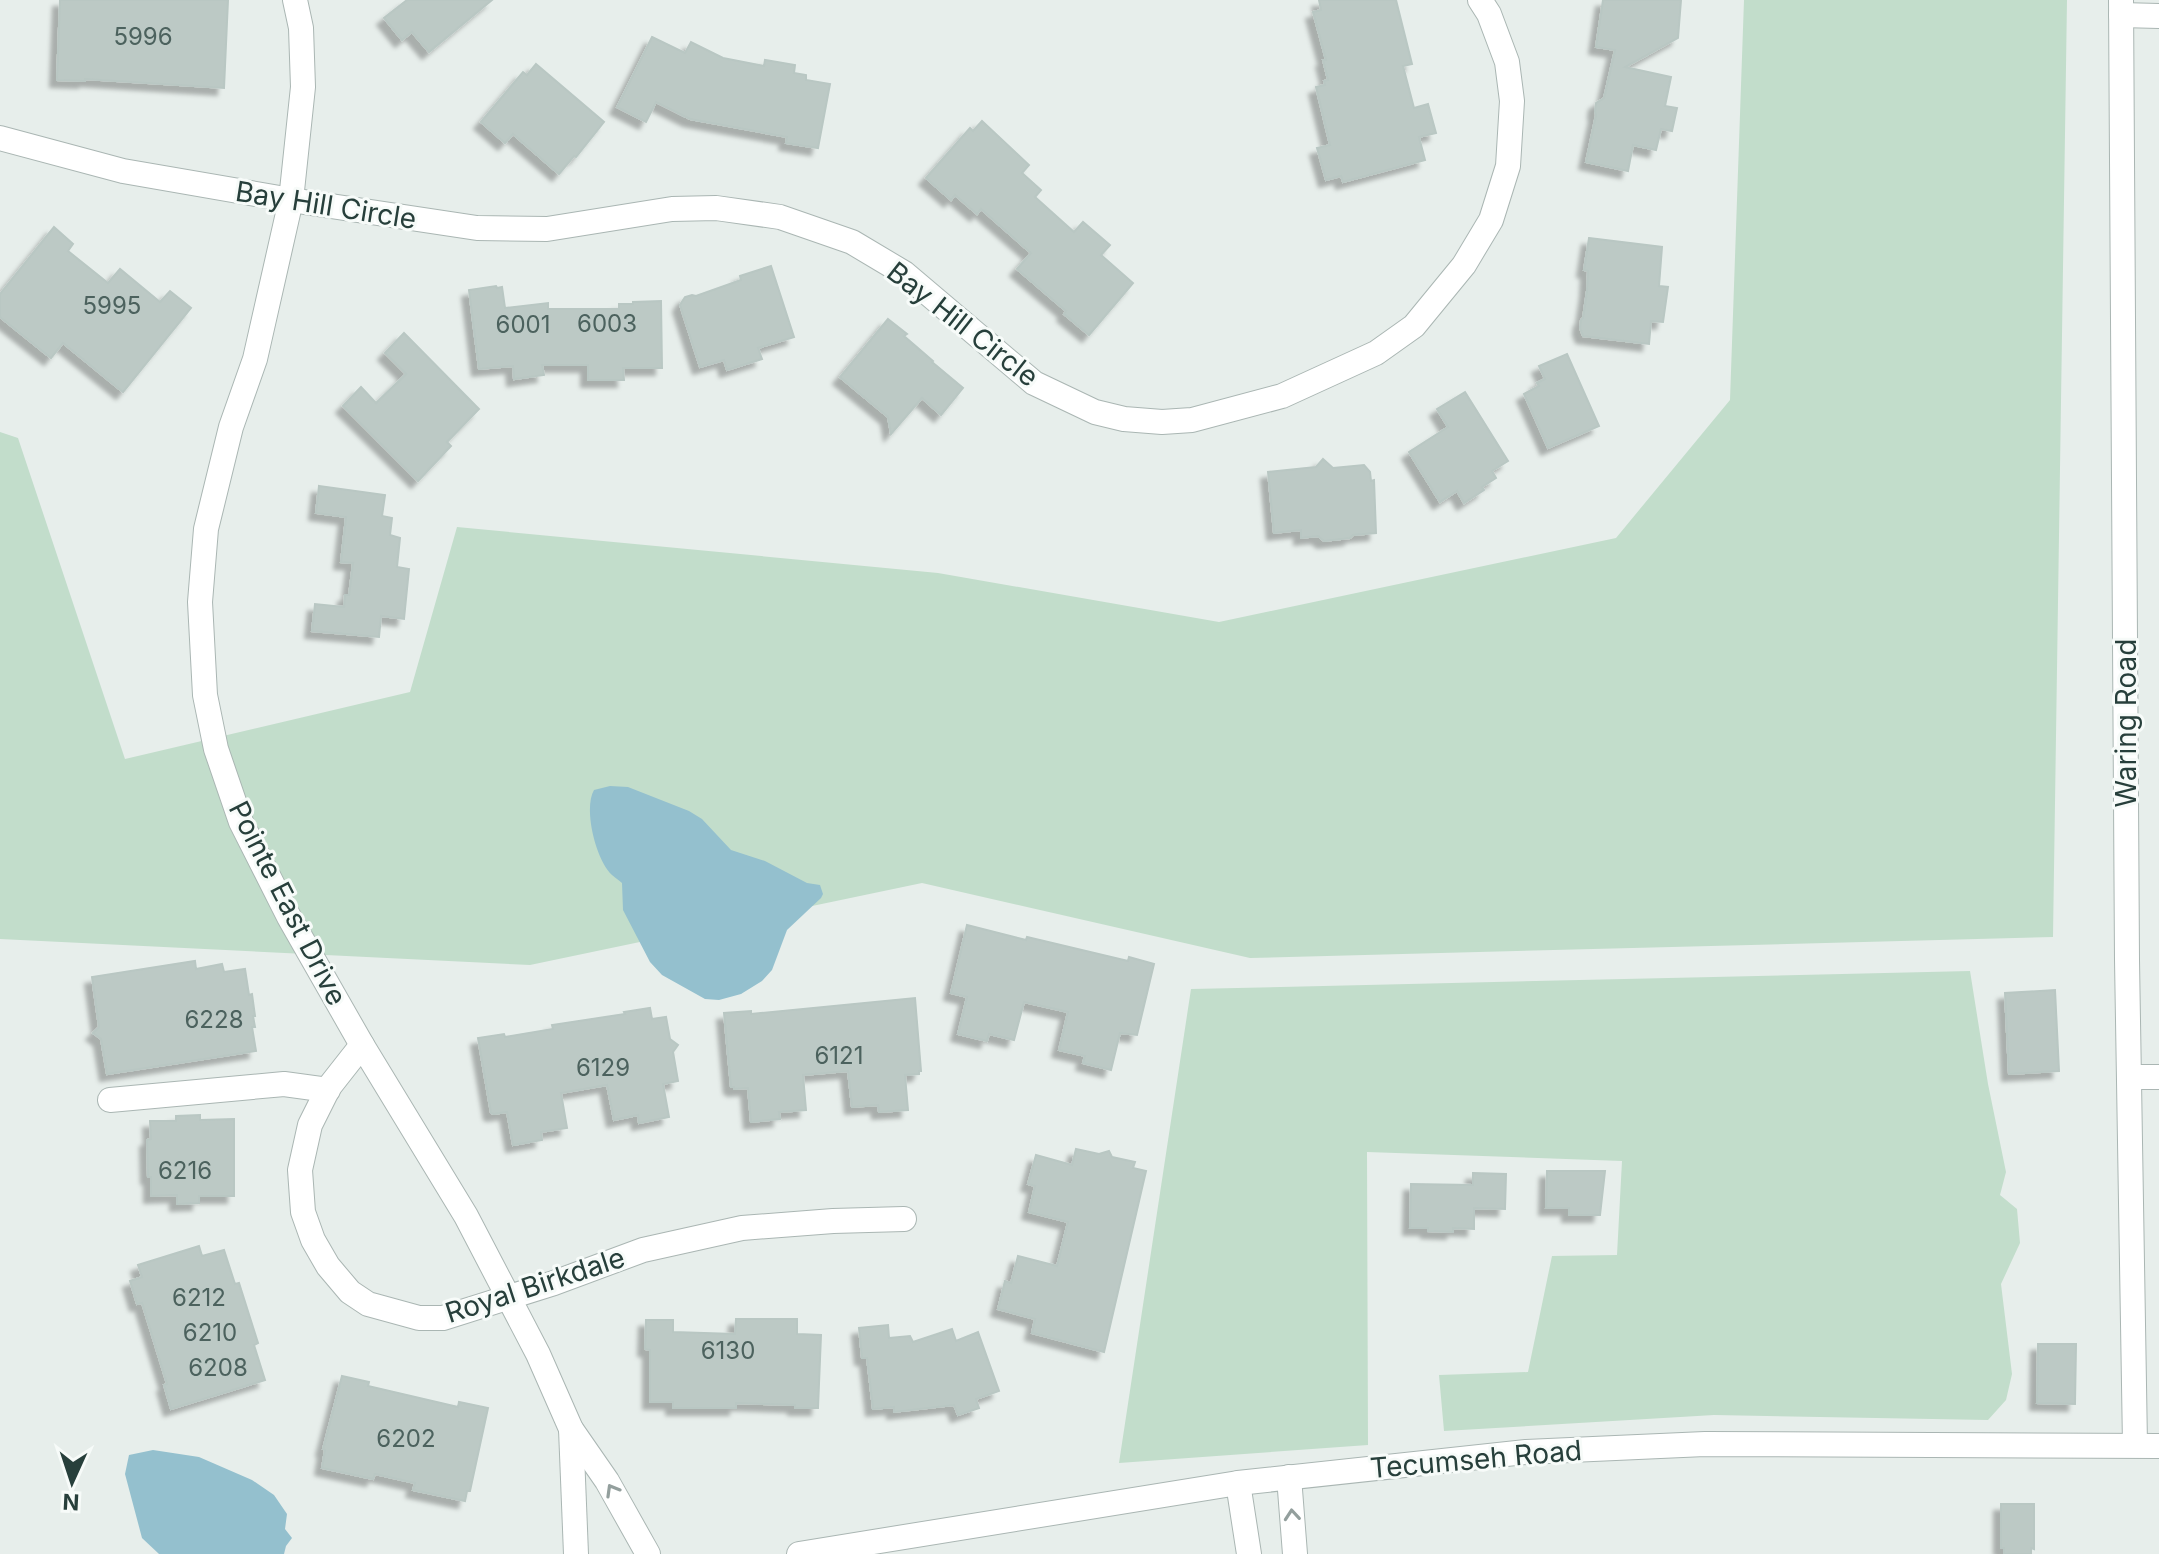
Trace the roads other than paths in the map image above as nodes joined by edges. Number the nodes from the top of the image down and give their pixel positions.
1 (295, 0) edge
2 (1480, 0) edge
3 (2121, 8) edge
4 (2159, 16) edge
5 (0, 138) edge
6 (291, 200) junction
7 (362, 1045) junction
8 (2129, 1077) junction
9 (2159, 1077) edge
10 (328, 1090) junction
11 (110, 1100) dead end
12 (904, 1219) dead end
13 (509, 1298) junction
14 (571, 1429) junction
15 (2147, 1446) edge
16 (1289, 1477) junction
17 (1238, 1483) junction
18 (576, 1554) edge
19 (648, 1554) edge
20 (799, 1554) edge
21 (1249, 1554) edge
22 (1295, 1554) edge

1 - 6 street, Pointe East Drive
2 - 6 street, Bay Hill Circle
3 - 4 street
3 - 8 street, Waring Road
5 - 6 street, Bay Hill Circle
6 - 7 street, Pointe East Drive
7 - 10 street, Royal Birkdale
7 - 13 street, Pointe East Drive
8 - 9 street
8 - 15 street, Waring Road
10 - 11 street
10 - 13 street, Royal Birkdale
12 - 13 street, Royal Birkdale
13 - 14 street, Pointe East Drive
14 - 18 street, Pointe East Drive
19 -> 14 street, Pointe East Drive
15 - 16 street, Tecumseh Road
16 - 17 street, Tecumseh Road
22 -> 16 street
17 - 20 street, Tecumseh Road
17 - 21 street

